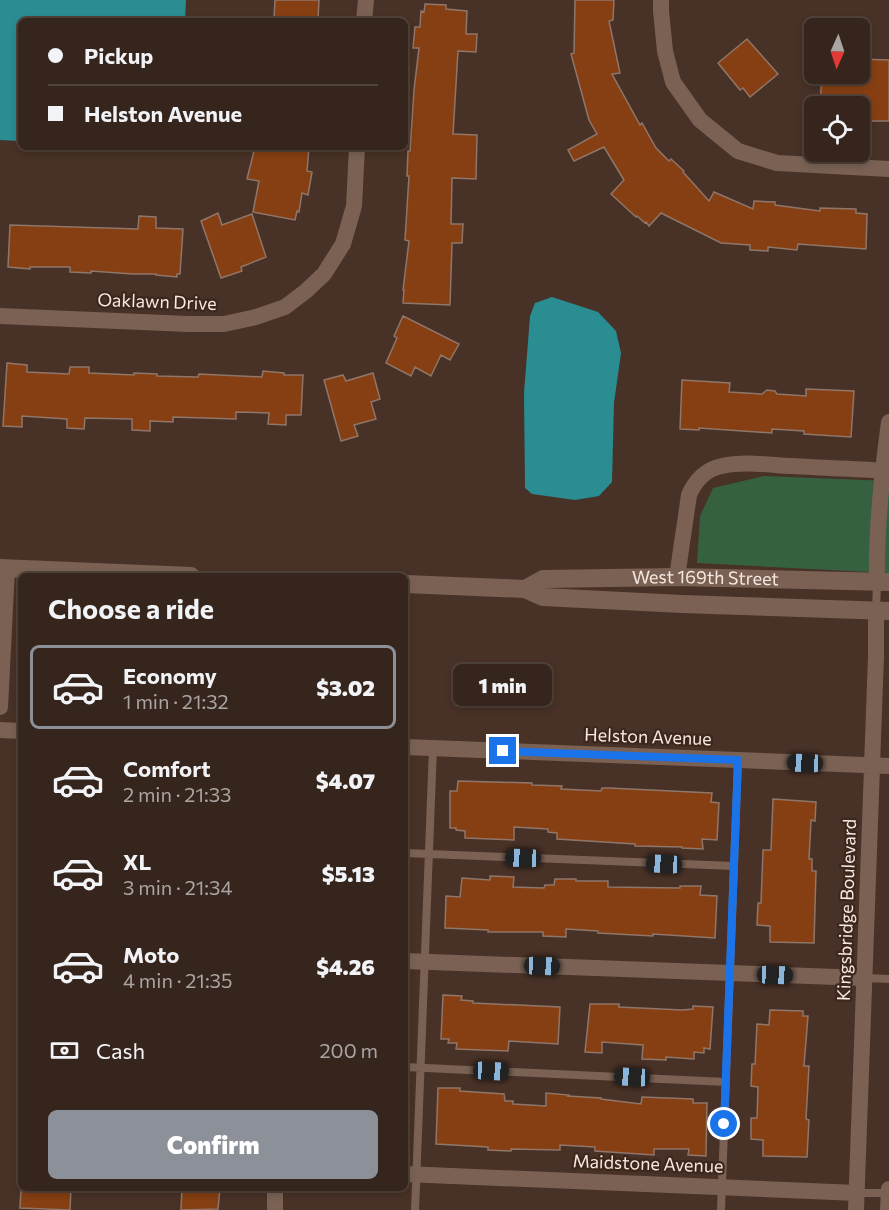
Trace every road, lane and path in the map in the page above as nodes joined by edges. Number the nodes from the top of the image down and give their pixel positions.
1 (366, 0) edge
2 (661, 0) edge
3 (364, 18) edge
4 (357, 150) edge
5 (889, 169) edge
6 (0, 316) edge
7 (889, 422) edge
8 (886, 471) edge
9 (3, 568) edge
10 (120, 573) edge
11 (677, 577) junction
12 (883, 581) edge
13 (408, 584) edge
14 (525, 589) junction
15 (882, 611) edge
16 (0, 707) edge
17 (0, 730) edge
18 (18, 731) edge
19 (408, 747) edge
20 (433, 748) junction
21 (738, 760) junction
22 (881, 766) edge
23 (408, 853) edge
24 (428, 854) junction
25 (734, 866) junction
26 (408, 961) edge
27 (424, 962) junction
28 (730, 974) junction
29 (864, 978) junction
30 (889, 980) edge
31 (408, 1067) edge
32 (420, 1068) junction
33 (726, 1082) junction
34 (411, 1174) edge
35 (722, 1187) junction
36 (275, 1191) edge
37 (889, 1191) edge
38 (857, 1192) junction
39 (274, 1210) edge
40 (415, 1210) edge
41 (721, 1210) edge
42 (856, 1210) edge
43 (888, 1210) edge

1 - 3 street
2 - 5 street
4 - 6 street, Oaklawn Drive
7 - 8 street
8 - 11 street
8 - 12 street
9 - 10 street
9 - 16 street
11 - 12 street, West 169th Street
11 - 14 street, West 169th Street
12 - 15 lane
13 - 14 street, West 169th Street
14 - 15 street, West 169th Street
15 - 22 street, Kingsbridge Boulevard
17 - 18 street
19 - 20 street, Helston Avenue
20 - 21 street, Helston Avenue
20 - 24 lane
21 - 22 street, Helston Avenue
21 - 25 lane
22 - 29 street, Kingsbridge Boulevard
23 - 24 lane
24 - 25 lane
24 - 27 lane
25 - 28 lane
26 - 27 street
27 - 28 street
27 - 32 lane
28 - 29 street
28 - 33 lane
29 - 30 lane
29 - 38 street, Kingsbridge Boulevard
31 - 32 lane
32 - 33 lane
32 - 34 lane
33 - 35 lane
34 - 35 street, Maidstone Avenue
34 - 40 lane
35 - 38 street, Maidstone Avenue
35 - 41 lane
36 - 39 street
37 - 38 lane, Maidstone Avenue
37 - 43 street
38 - 42 street, Kingsbridge Boulevard

